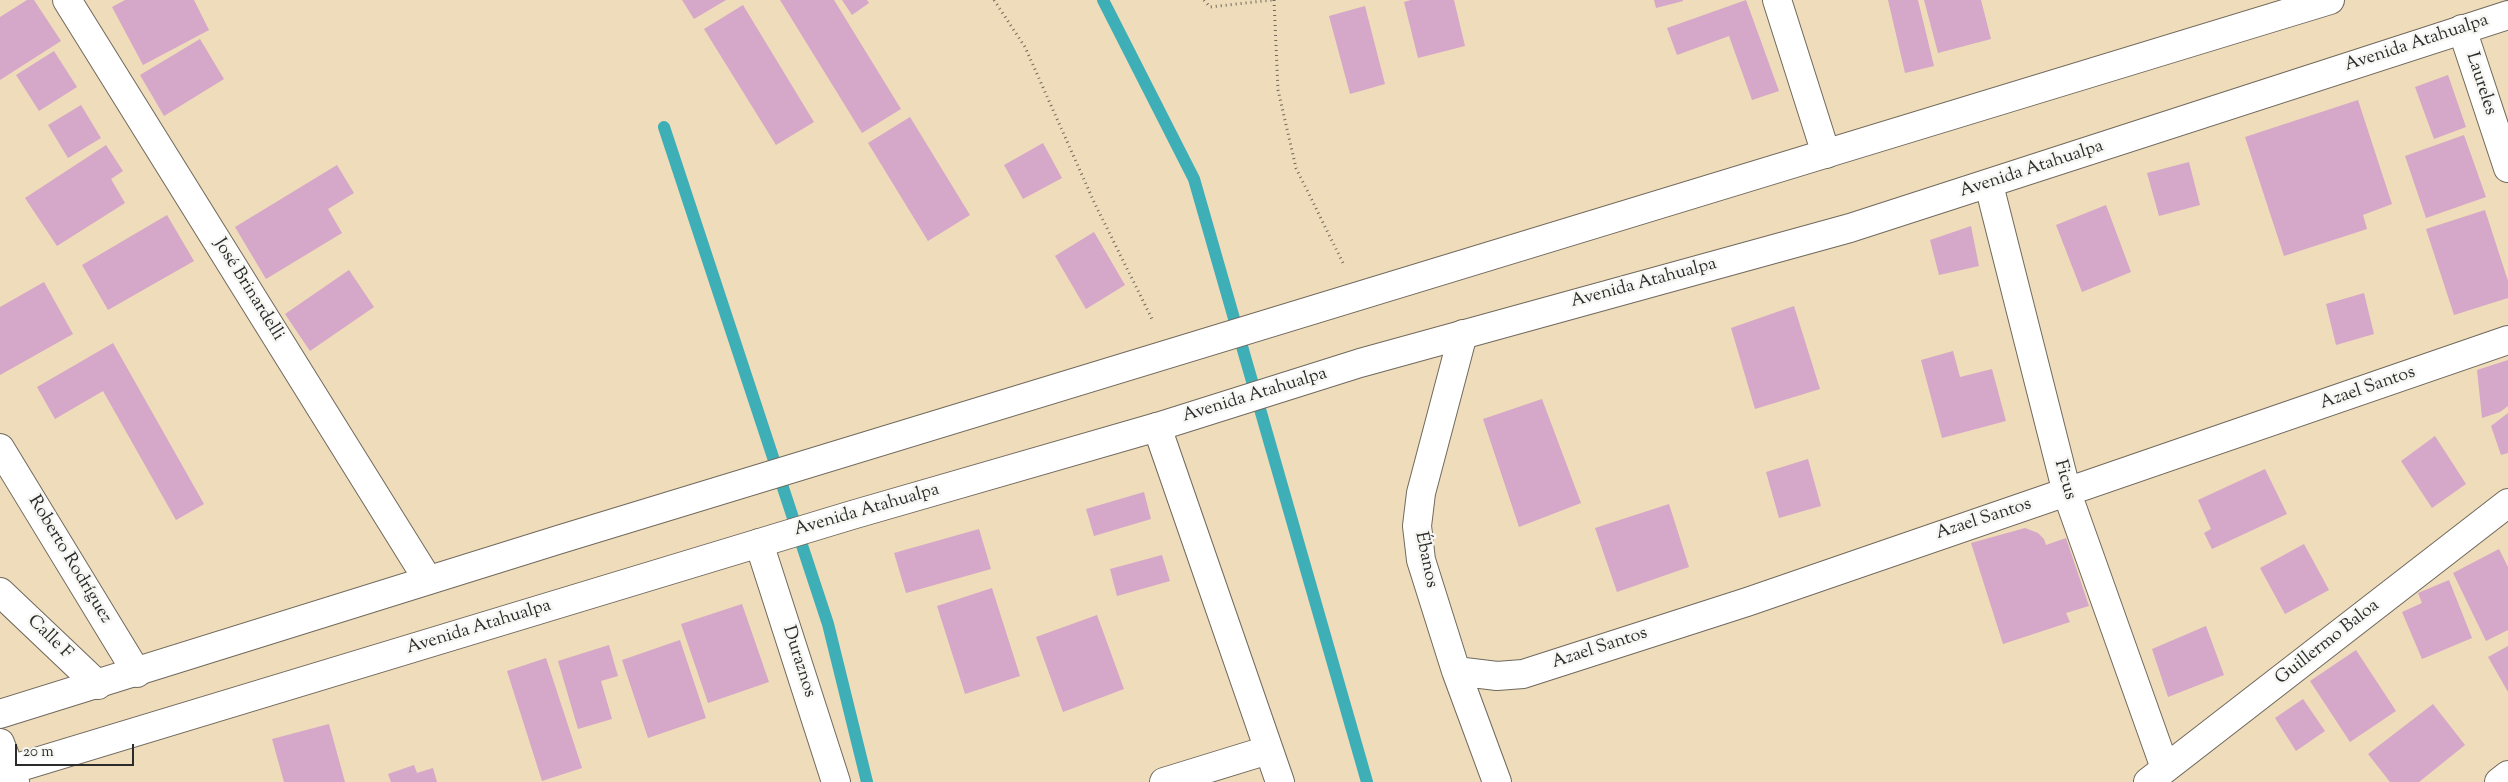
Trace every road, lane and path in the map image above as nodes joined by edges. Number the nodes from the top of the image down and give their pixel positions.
1 (67, 0) edge
2 (994, 0) edge
3 (1204, 0) edge
4 (1273, 0) edge
5 (1777, 0) edge
6 (2330, 0) edge
7 (2508, 15) edge
8 (2462, 29) junction
9 (1826, 154) junction
10 (2508, 168) edge
11 (1989, 184) junction
12 (1351, 298) junction
13 (1463, 334) junction
14 (2508, 340) edge
15 (1178, 350) junction
16 (1156, 427) junction
17 (0, 448) edge
18 (2067, 493) junction
19 (2508, 503) edge
20 (759, 543) junction
21 (428, 580) junction
22 (0, 592) edge
23 (1456, 671) junction
24 (137, 673) junction
25 (98, 685) junction
26 (0, 714) edge
27 (0, 742) edge
28 (1268, 750) junction
29 (9, 775) edge
30 (2156, 775) edge
31 (2508, 775) edge
32 (836, 782) edge
33 (1164, 782) edge
34 (1280, 782) edge
35 (1497, 782) edge
36 (2499, 782) edge

1 - 21 main road, José Brinardelli
2 - 15 path
3 - 4 path
4 - 12 path
5 - 9 main road
6 - 9 main road
7 - 8 main road, Avenida Atahualpa
8 - 10 main road, Laureles
8 - 11 main road, Avenida Atahualpa
9 - 12 main road
11 - 13 main road, Avenida Atahualpa
11 - 18 main road, Ficus
12 - 15 main road
13 - 16 main road, Avenida Atahualpa
13 - 23 main road, Ébanos
14 - 18 main road, Azael Santos
15 - 21 main road
16 - 20 main road, Avenida Atahualpa
16 - 28 main road
17 - 24 main road, Roberto Rodríguez
18 - 23 main road, Azael Santos
18 - 30 main road, Ficus
19 - 30 main road, Guillermo Baloa
20 - 29 main road, Avenida Atahualpa
20 - 32 main road, Duraznos
21 - 24 main road
22 - 25 main road, Calle F
23 - 35 main road, Ébanos
24 - 25 main road
25 - 26 main road
27 - 29 main road
28 - 33 main road
28 - 34 main road
31 - 36 main road

